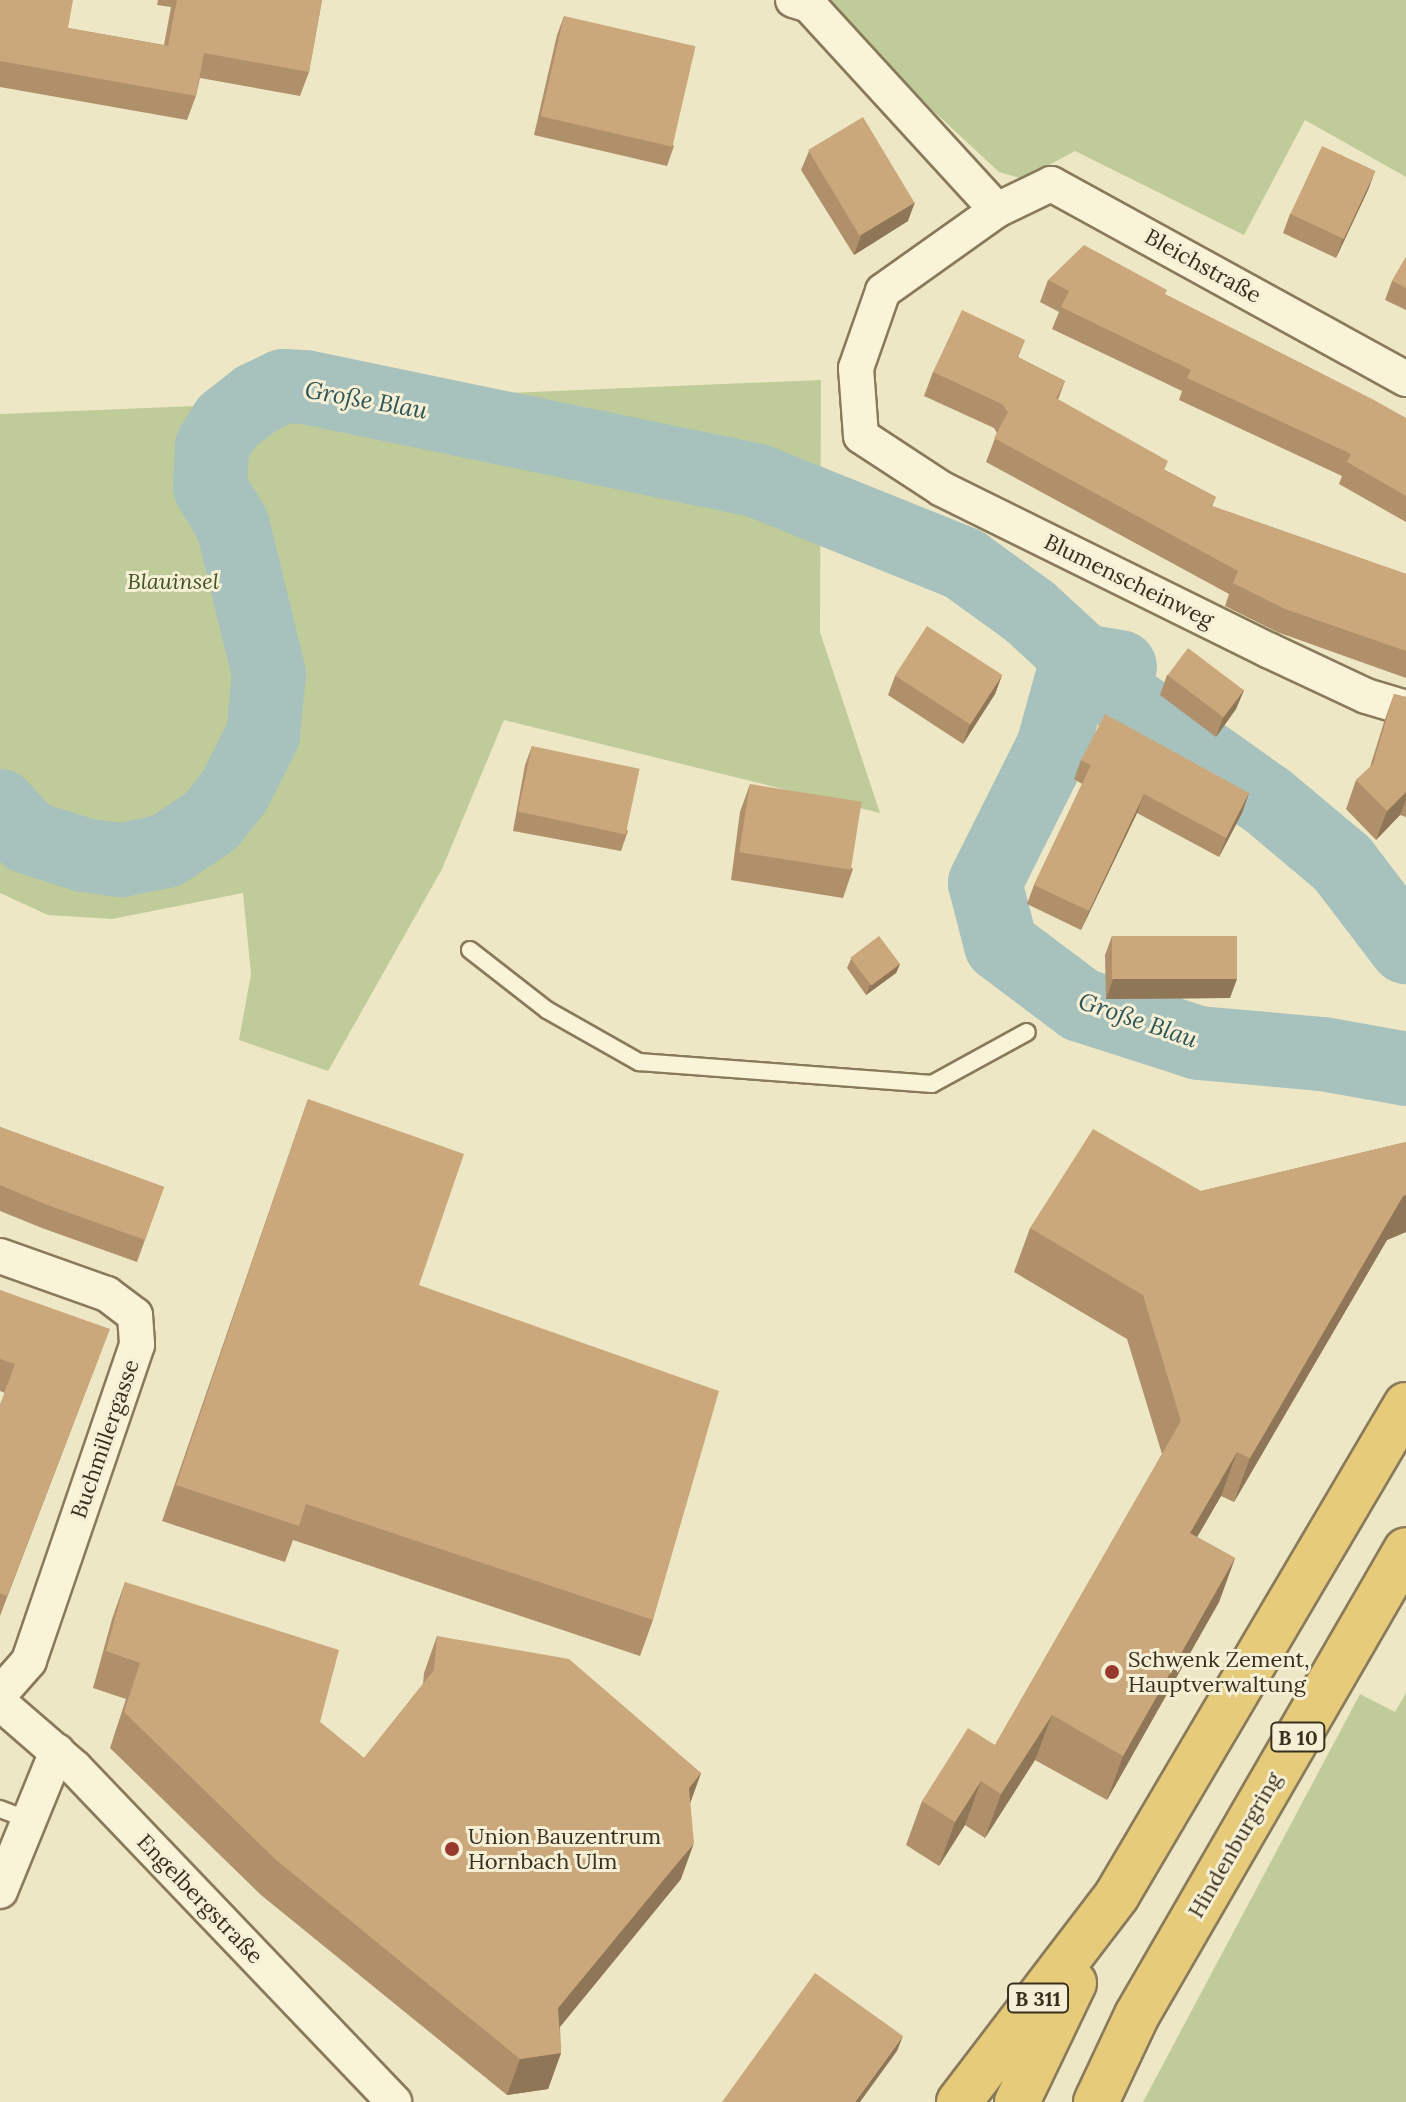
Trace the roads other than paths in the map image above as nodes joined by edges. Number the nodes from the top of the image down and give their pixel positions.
1 (793, 0) edge
2 (997, 210) junction
3 (1406, 379) edge
4 (861, 436) joint
5 (1406, 708) edge
6 (470, 950) dead end
7 (1027, 1032) dead end
8 (0, 1256) edge
9 (1406, 1405) edge
10 (1406, 1550) edge
11 (0, 1694) edge
12 (0, 1703) edge
13 (57, 1751) junction
14 (14, 1814) edge
15 (0, 1891) edge
16 (1117, 1895) junction
17 (394, 2102) edge
18 (959, 2102) edge
19 (1017, 2102) edge
20 (1096, 2102) edge

1 - 2 street
2 - 3 street, Bleichstraße
2 - 4 street, Bleichstraße
4 - 5 street, Blumenscheinweg
6 - 7 lane
8 - 11 street, Buchmillergasse
9 - 16 highway
10 - 20 highway, Hindenburgring / B 10
12 - 13 street, Engelbergstraße
13 - 14 street
13 - 17 street, Engelbergstraße
14 - 15 street
16 - 18 highway, B 311
16 - 19 highway

